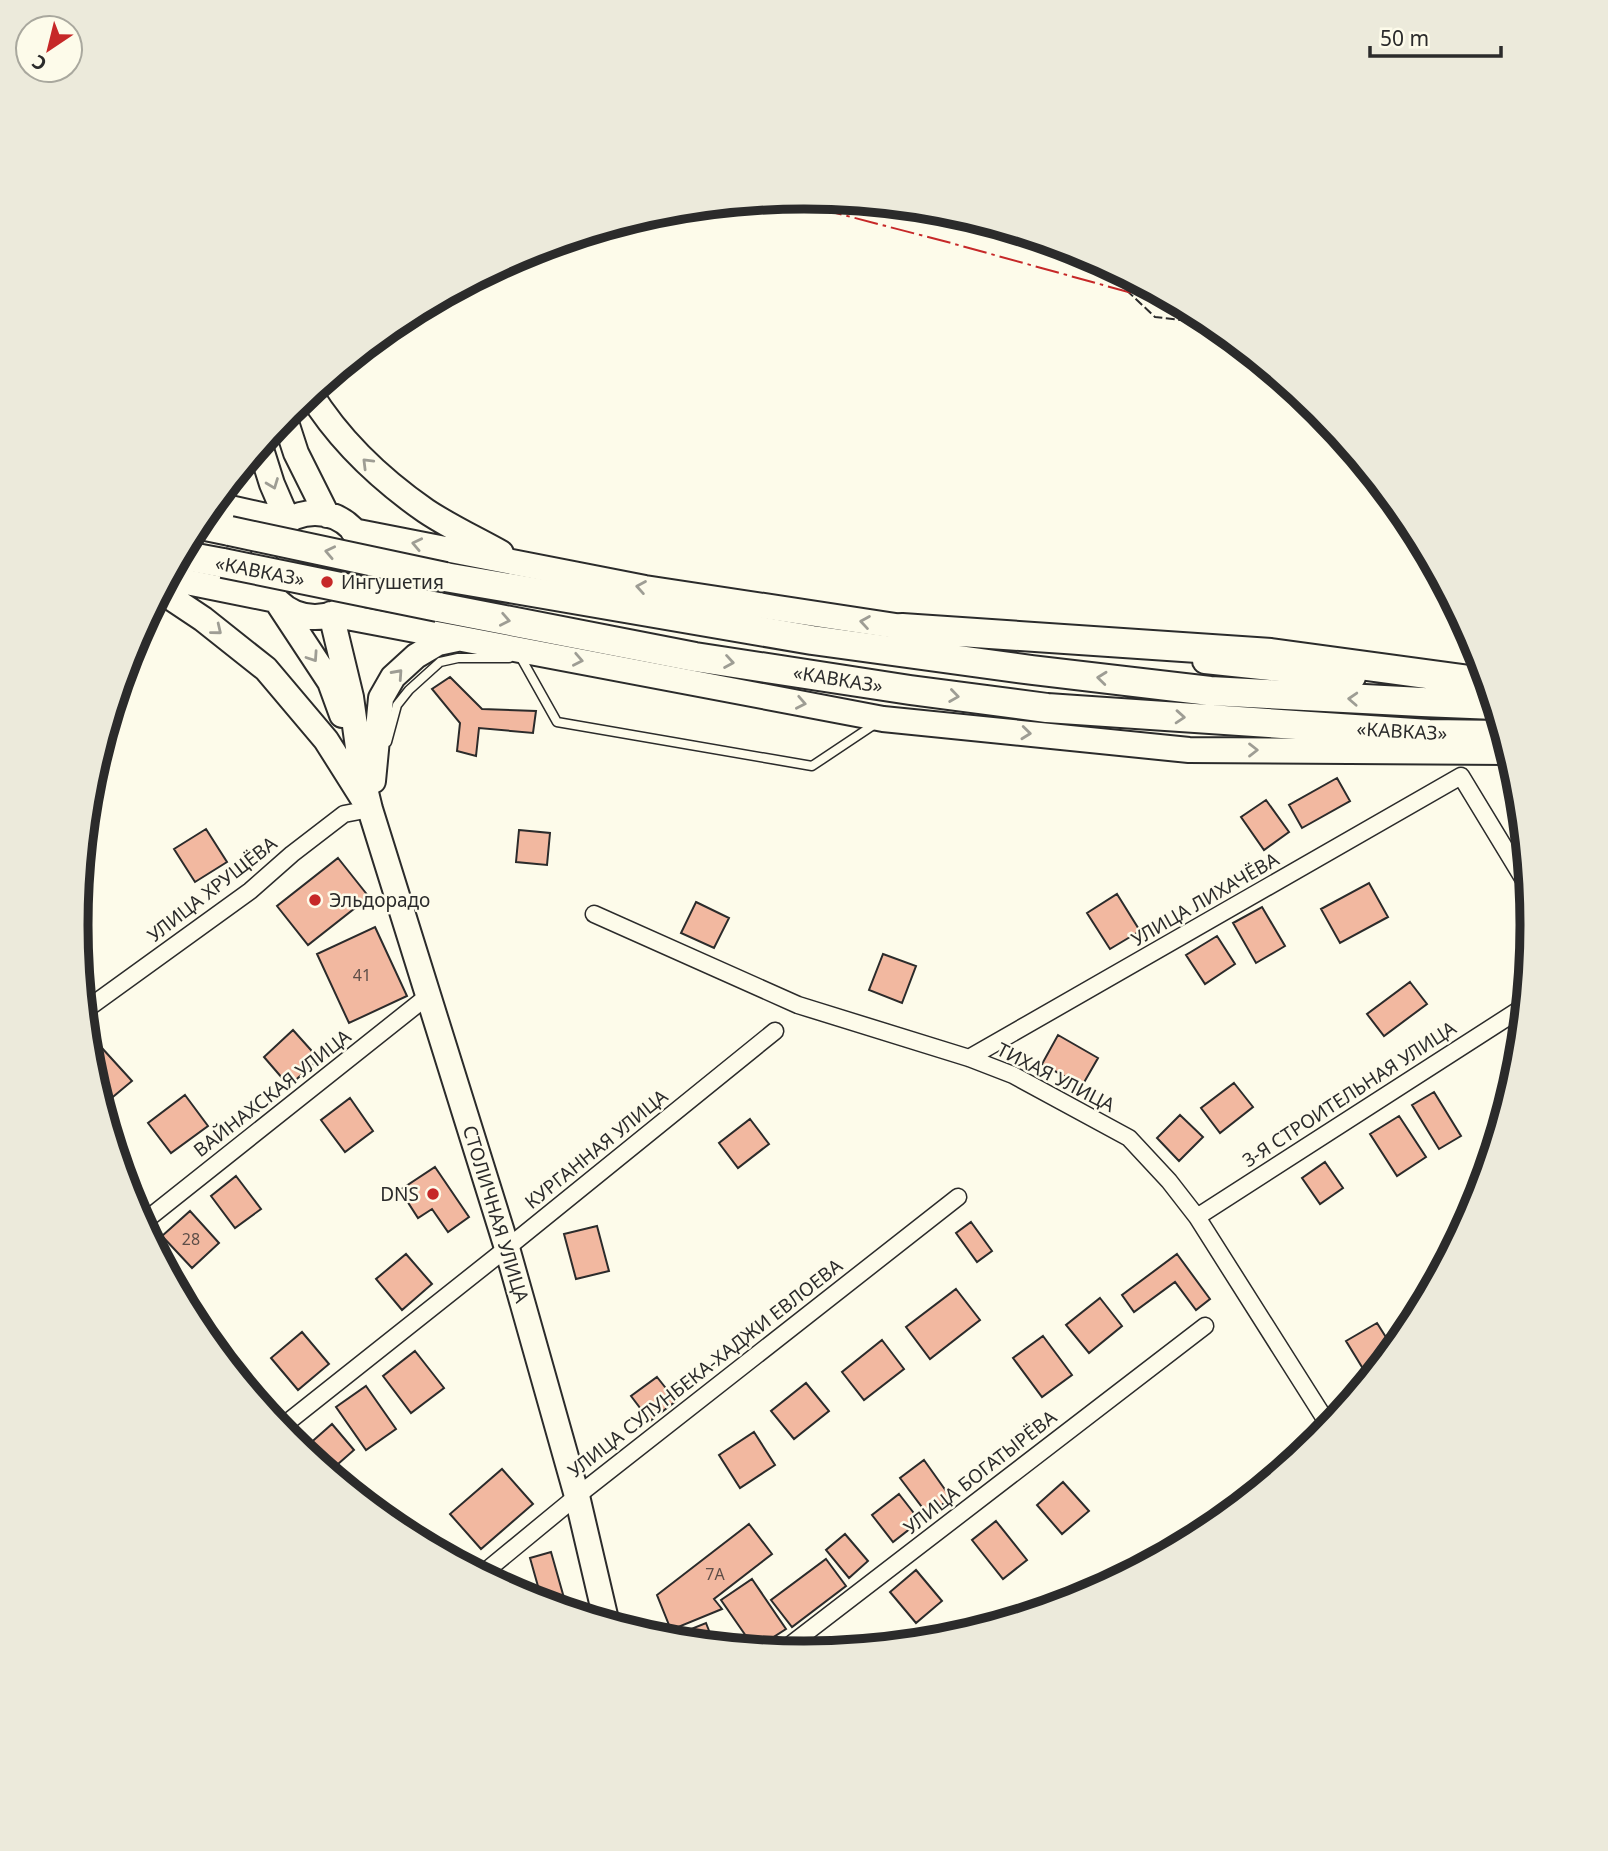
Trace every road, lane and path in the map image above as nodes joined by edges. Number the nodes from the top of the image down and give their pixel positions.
1 (316, 402) edge
2 (288, 428) edge
3 (263, 455) edge
4 (224, 506) edge
5 (327, 515) junction
6 (288, 521) junction
7 (208, 527) edge
8 (353, 531) junction
9 (189, 557) edge
10 (526, 566) junction
11 (176, 580) edge
12 (168, 596) edge
13 (276, 600) junction
14 (331, 614) junction
15 (902, 628) junction
16 (463, 638) junction
17 (517, 653) junction
18 (1477, 680) edge
19 (1482, 695) edge
20 (1485, 705) edge
21 (883, 719) junction
22 (1494, 735) edge
23 (1499, 752) edge
24 (362, 776) junction
25 (370, 809) junction
26 (1518, 870) edge
27 (594, 914) dead end
28 (429, 995) junction
29 (92, 1005) edge
30 (1515, 1013) edge
31 (775, 1031) dead end
32 (969, 1058) junction
33 (958, 1197) dead end
34 (150, 1217) edge
35 (1197, 1217) junction
36 (507, 1248) junction
37 (1205, 1326) dead end
38 (1324, 1418) edge
39 (288, 1422) edge
40 (577, 1496) junction
41 (489, 1569) edge
42 (605, 1614) edge
43 (795, 1642) edge

10 -> 1 main road
2 - 5 main road
3 -> 6 main road
4 - 6 main road
5 - 6 main road
5 - 8 main road
6 - 13 main road
20 -> 7 highway, «КАВКАЗ», bridge
10 -> 8 main road
8 - 14 main road
9 -> 22 highway, «КАВКАЗ», bridge
15 -> 10 main road
11 - 13 main road
12 -> 25 main road
13 - 14 main road
13 -> 24 main road
14 - 16 main road
14 - 24 main road
15 - 18 highway
15 - 19 main road
16 - 17 main road
25 -> 16 main road
17 -> 21 main road
17 - 21 lane
17 - 25 lane
21 -> 23 main road
24 - 25 main road
25 - 28 main road, СТОЛИЧНАЯ УЛИЦА
25 - 29 street, УЛИЦА ХРУЩЁВА
26 - 32 street, УЛИЦА ЛИХАЧЁВА
27 - 32 street, ТИХАЯ УЛИЦА
28 - 34 street, ВАЙНАХСКАЯ УЛИЦА
28 - 36 main road, СТОЛИЧНАЯ УЛИЦА
30 - 35 street, 3-Я СТРОИТЕЛЬНАЯ УЛИЦА
31 - 36 street, КУРГАННАЯ УЛИЦА
32 - 35 street, ТИХАЯ УЛИЦА
33 - 40 street, УЛИЦА СУЛУНБЕКА-ХАДЖИ ЕВЛОЕВА
35 - 38 street, ТИХАЯ УЛИЦА
36 - 39 street, КУРГАННАЯ УЛИЦА
36 - 40 main road, СТОЛИЧНАЯ УЛИЦА
37 - 43 street, УЛИЦА БОГАТЫРЁВА
40 - 41 street, УЛИЦА СУЛУНБЕКА-ХАДЖИ ЕВЛОЕВА
40 - 42 main road, СТОЛИЧНАЯ УЛИЦА

